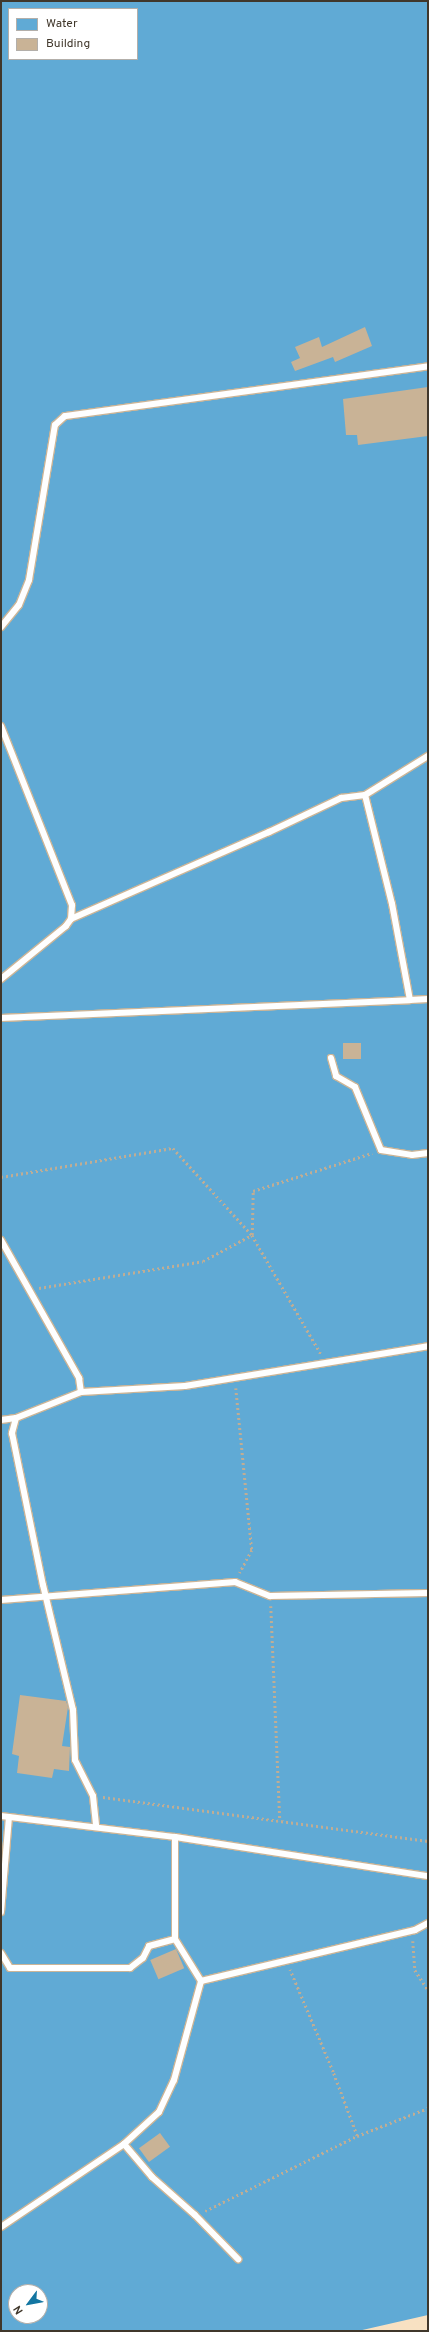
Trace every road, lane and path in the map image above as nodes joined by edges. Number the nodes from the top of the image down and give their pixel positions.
1 (428, 366) edge
2 (1, 627) edge
3 (1, 726) edge
4 (428, 756) edge
5 (365, 795) junction
6 (71, 919) junction
7 (1, 978) edge
8 (428, 999) edge
9 (410, 1000) junction
10 (1, 1018) edge
11 (331, 1058) dead end
12 (381, 1150) junction
13 (428, 1153) edge
14 (1, 1178) edge
15 (252, 1235) junction
16 (1, 1240) edge
17 (29, 1290) junction
18 (428, 1346) edge
19 (326, 1363) junction
20 (235, 1378) junction
21 (81, 1392) junction
22 (16, 1418) junction
23 (1, 1420) edge
24 (235, 1582) junction
25 (428, 1593) edge
26 (270, 1596) junction
27 (46, 1598) junction
28 (1, 1600) edge
29 (93, 1796) junction
30 (1, 1816) edge
31 (9, 1816) junction
32 (280, 1821) junction
33 (96, 1826) junction
34 (175, 1836) junction
35 (428, 1841) edge
36 (428, 1876) edge
37 (1, 1912) edge
38 (428, 1923) edge
39 (412, 1930) junction
40 (175, 1939) junction
41 (1, 1953) edge
42 (286, 1961) junction
43 (201, 1981) junction
44 (428, 1990) edge
45 (428, 2108) edge
46 (357, 2136) junction
47 (124, 2144) junction
48 (195, 2215) junction
49 (1, 2227) edge
50 (238, 2259) dead end

1 - 2 lane
3 - 6 lane
4 - 5 lane
5 - 6 lane
5 - 9 lane
6 - 7 lane
8 - 9 lane
9 - 10 lane
11 - 12 lane
12 - 13 lane
12 - 15 path
14 - 15 path
15 - 17 path
15 - 19 path
16 - 17 lane
17 - 21 lane
18 - 19 lane
19 - 20 lane
20 - 21 lane
20 - 24 path
21 - 22 lane
22 - 23 lane
22 - 27 lane
24 - 26 lane
24 - 27 lane
25 - 26 lane
26 - 32 path
27 - 28 lane
27 - 29 lane
29 - 32 path
29 - 33 lane
30 - 31 lane
31 - 33 lane
31 - 37 lane
32 - 35 path
33 - 34 lane
34 - 36 lane
34 - 40 lane
38 - 39 lane
39 - 42 lane
39 - 44 path
40 - 41 lane
40 - 43 lane
42 - 43 lane
42 - 46 path
43 - 47 lane
45 - 46 path
46 - 48 path
47 - 48 lane
47 - 49 lane
48 - 50 lane

